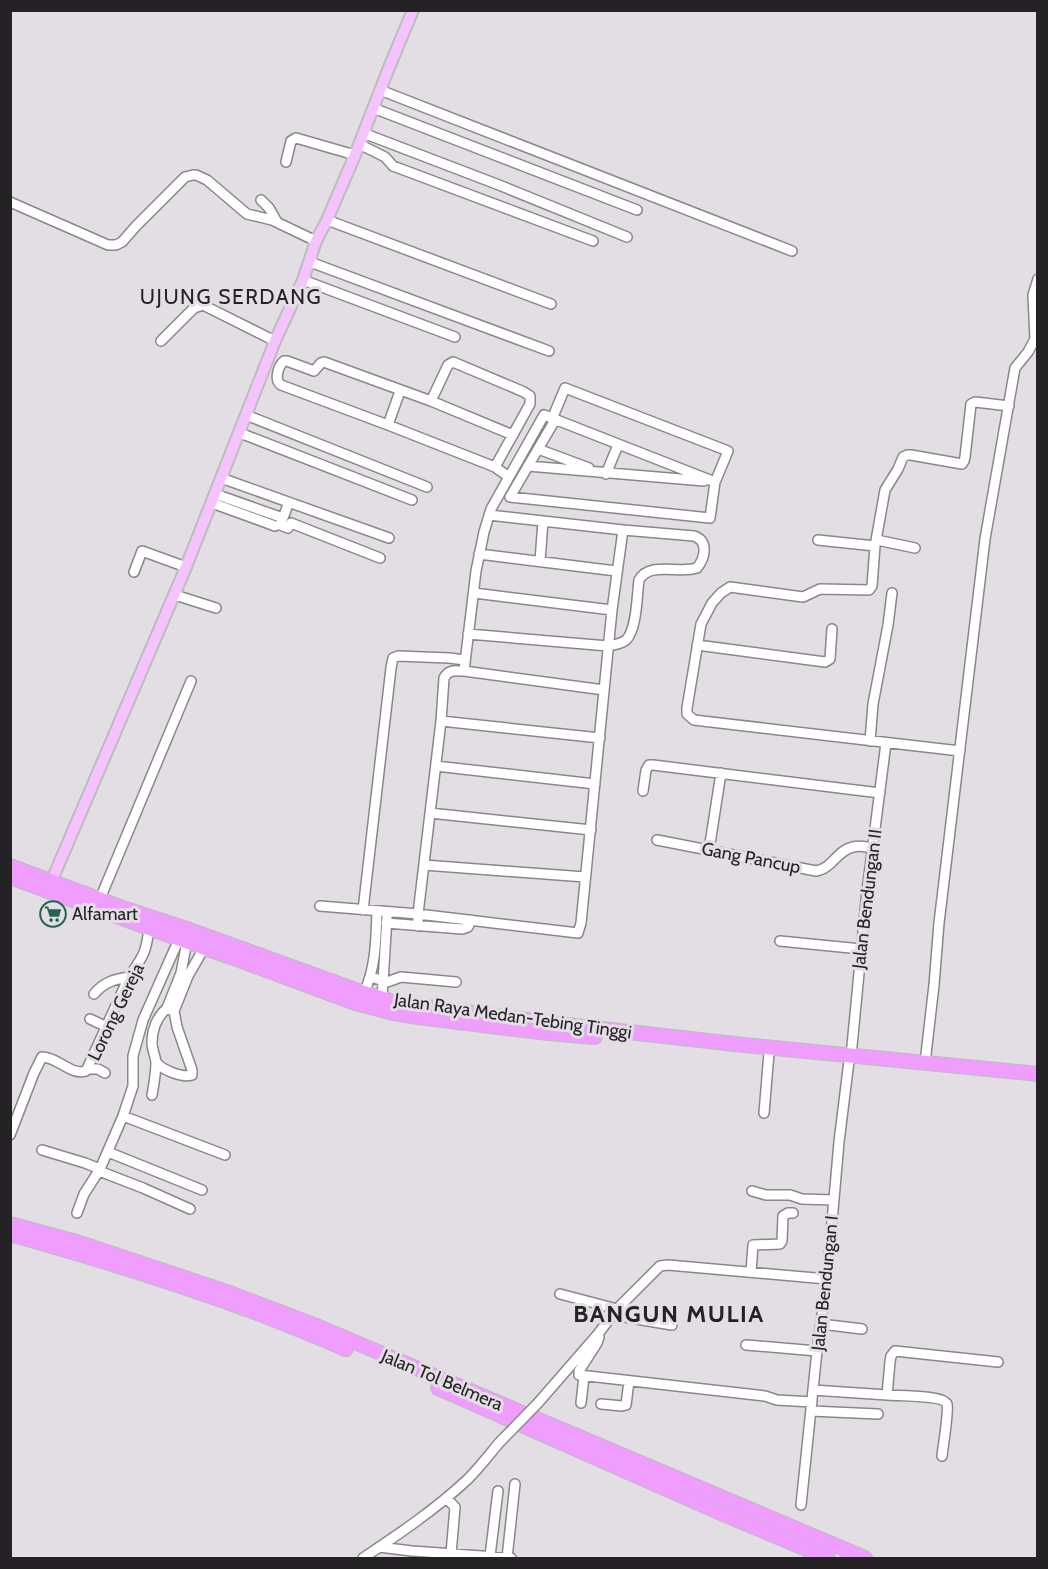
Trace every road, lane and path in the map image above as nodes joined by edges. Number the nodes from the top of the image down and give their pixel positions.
1 (413, 10) edge
2 (380, 90) junction
3 (374, 108) junction
4 (361, 138) junction
5 (355, 155) junction
6 (286, 162) dead end
7 (261, 200) dead end
8 (10, 202) edge
9 (637, 210) dead end
10 (327, 220) junction
11 (277, 222) junction
12 (627, 237) dead end
13 (316, 241) junction
14 (593, 242) dead end
15 (792, 251) dead end
16 (310, 262) junction
17 (1038, 279) edge
18 (303, 280) junction
19 (551, 304) dead end
20 (455, 337) dead end
21 (161, 340) dead end
22 (275, 341) junction
23 (549, 351) dead end
24 (400, 391) junction
25 (431, 401) junction
26 (1009, 406) junction
27 (246, 415) junction
28 (553, 419) junction
29 (388, 424) junction
30 (240, 433) junction
31 (513, 435) junction
32 (618, 445) junction
33 (538, 449) junction
34 (528, 466) junction
35 (503, 472) junction
36 (604, 473) junction
37 (221, 478) junction
38 (716, 481) junction
39 (428, 487) dead end
40 (213, 498) junction
41 (412, 500) dead end
42 (289, 501) junction
43 (490, 512) junction
44 (283, 518) junction
45 (543, 521) junction
46 (275, 526) dead end
47 (622, 530) junction
48 (389, 538) dead end
49 (818, 540) dead end
50 (876, 543) junction
51 (915, 548) dead end
52 (479, 554) junction
53 (380, 558) dead end
54 (540, 561) junction
55 (186, 567) junction
56 (616, 571) junction
57 (134, 572) dead end
58 (474, 593) junction
59 (892, 593) dead end
60 (174, 595) junction
61 (216, 608) dead end
62 (612, 610) junction
63 (832, 629) dead end
64 (468, 634) junction
65 (697, 645) junction
66 (608, 646) junction
67 (465, 660) junction
68 (464, 671) junction
69 (191, 681) dead end
70 (604, 690) junction
71 (441, 721) junction
72 (600, 738) junction
73 (870, 741) junction
74 (886, 743) junction
75 (960, 751) junction
76 (436, 766) junction
77 (722, 773) junction
78 (595, 784) junction
79 (643, 791) dead end
80 (880, 793) junction
81 (430, 813) junction
82 (591, 830) junction
83 (657, 840) dead end
84 (873, 848) junction
85 (709, 850) junction
86 (424, 865) junction
87 (10, 866) edge
88 (10, 877) edge
89 (585, 877) junction
90 (52, 880) junction
91 (100, 899) junction
92 (320, 906) dead end
93 (363, 910) junction
94 (377, 911) junction
95 (387, 912) junction
96 (418, 914) junction
97 (471, 920) junction
98 (386, 923) junction
99 (418, 926) junction
100 (148, 928) junction
101 (183, 940) junction
102 (780, 941) dead end
103 (204, 948) junction
104 (861, 949) junction
105 (241, 955) junction
106 (260, 962) junction
107 (184, 975) junction
108 (129, 976) junction
109 (371, 977) junction
110 (382, 981) junction
111 (456, 982) dead end
112 (364, 993) junction
113 (94, 994) dead end
114 (382, 998) junction
115 (170, 1010) junction
116 (90, 1019) dead end
117 (107, 1027) junction
118 (770, 1053) junction
119 (850, 1059) junction
120 (156, 1062) junction
121 (926, 1063) junction
122 (88, 1069) junction
123 (105, 1073) dead end
124 (1038, 1074) edge
125 (1038, 1080) edge
126 (152, 1095) dead end
127 (764, 1113) dead end
128 (123, 1116) junction
129 (10, 1135) edge
130 (42, 1150) dead end
131 (108, 1152) junction
132 (225, 1155) dead end
133 (99, 1170) junction
134 (202, 1190) dead end
135 (752, 1191) dead end
136 (834, 1200) junction
137 (190, 1209) dead end
138 (77, 1213) dead end
139 (793, 1213) dead end
140 (10, 1224) edge
141 (10, 1234) edge
142 (751, 1272) junction
143 (826, 1279) junction
144 (560, 1294) dead end
145 (615, 1312) junction
146 (821, 1324) junction
147 (672, 1325) dead end
148 (303, 1327) junction
149 (862, 1329) dead end
150 (317, 1332) junction
151 (598, 1334) junction
152 (746, 1345) dead end
153 (817, 1351) junction
154 (998, 1362) dead end
155 (585, 1376) junction
156 (629, 1381) junction
157 (813, 1390) junction
158 (887, 1395) junction
159 (581, 1403) dead end
160 (601, 1404) dead end
161 (811, 1407) junction
162 (878, 1414) dead end
163 (942, 1456) dead end
164 (515, 1484) dead end
165 (498, 1491) dead end
166 (446, 1498) junction
167 (801, 1505) dead end
168 (379, 1547) junction
169 (451, 1554) junction
170 (490, 1556) junction
171 (363, 1558) edge
172 (509, 1558) edge
173 (828, 1558) edge
174 (865, 1558) edge

1 - 2 main road
2 - 3 main road
2 - 15 street
3 - 4 main road
3 - 9 street
4 - 5 main road
4 - 12 street
4 - 14 street
5 - 6 street
5 - 10 main road
7 - 11 street
8 - 11 street
10 - 13 main road
10 - 19 street
11 - 13 street
13 - 16 main road
16 - 18 main road
16 - 23 street
17 - 26 street
18 - 20 street
18 - 22 main road
21 - 22 street
22 - 27 main road
24 - 25 street
24 - 29 street
24 - 29 street
25 - 31 street
25 - 31 street
26 - 50 street
26 - 75 street
27 - 30 main road
27 - 39 street
28 - 32 street
28 - 33 street
28 - 35 street
28 - 38 street
29 - 35 street
30 - 37 main road
30 - 41 street
31 - 35 street
32 - 36 street
32 - 38 street
33 - 34 street
33 - 36 street
34 - 36 street
34 - 38 street
35 - 43 street
36 - 38 street
37 - 40 main road
37 - 42 street
40 - 44 street
40 - 46 street
40 - 55 main road
42 - 44 street
42 - 48 street
43 - 45 street
43 - 52 street
44 - 53 street
45 - 47 street
45 - 54 street
47 - 56 street
47 - 66 street
49 - 50 street
50 - 51 street
50 - 65 street
52 - 54 street
52 - 58 street
54 - 56 street
55 - 57 street
55 - 60 main road
56 - 62 street
58 - 62 street
58 - 64 street
59 - 73 street
60 - 61 street
60 - 90 main road
62 - 66 street
63 - 65 street
64 - 66 street
64 - 67 street
65 - 73 street
66 - 70 street
67 - 68 street
67 - 93 street
68 - 70 street
68 - 71 street
69 - 91 street
70 - 72 street
71 - 72 street
71 - 76 street
72 - 78 street
73 - 74 street
74 - 75 street
74 - 80 street, Jalan Bendungan II
75 - 121 street
76 - 78 street
76 - 81 street
77 - 79 street
77 - 80 street
77 - 85 street
78 - 82 street
80 - 84 street, Jalan Bendungan II
81 - 82 street
81 - 86 street
82 - 89 street
83 - 85 street, Gang Pancup
84 - 85 street, Gang Pancup
84 - 104 street, Jalan Bendungan II
86 - 89 street
86 - 96 street
87 - 90 highway, Jalan Raya Medan-Tebing Tinggi
88 - 100 highway, Jalan Raya Medan-Tebing Tinggi
89 - 97 street
90 - 91 highway, Jalan Raya Medan-Tebing Tinggi
91 - 105 highway, Jalan Raya Medan-Tebing Tinggi
92 - 93 street
93 - 94 street
94 - 95 street
94 - 109 street
95 - 96 street
95 - 98 street
96 - 97 street
96 - 99 street
97 - 99 street
98 - 99 street
98 - 110 street
100 - 101 highway, Jalan Raya Medan-Tebing Tinggi
100 - 108 street, Lorong Gereja
101 - 103 highway, Jalan Raya Medan-Tebing Tinggi
101 - 107 street
101 - 128 street
102 - 104 street
103 - 105 highway, Jalan Raya Medan-Tebing Tinggi
103 - 107 street
104 - 119 street, Jalan Bendungan II
105 - 106 highway, Jalan Raya Medan-Tebing Tinggi
106 - 112 highway, Jalan Raya Medan-Tebing Tinggi
106 - 118 highway, Jalan Raya Medan-Tebing Tinggi
107 - 115 street
108 - 113 street
108 - 117 street, Lorong Gereja
109 - 110 street
109 - 112 street
110 - 111 street
110 - 114 street
112 - 114 highway, Jalan Raya Medan-Tebing Tinggi
114 - 119 highway, Jalan Raya Medan-Tebing Tinggi
115 - 120 street
115 - 120 street
116 - 117 street
117 - 122 street, Lorong Gereja
118 - 119 highway, Jalan Raya Medan-Tebing Tinggi
118 - 127 street
119 - 121 highway, Jalan Raya Medan-Tebing Tinggi
119 - 125 highway, Jalan Raya Medan-Tebing Tinggi
119 - 136 street, Jalan Bendungan I
120 - 126 street
121 - 124 highway, Jalan Raya Medan-Tebing Tinggi
122 - 123 street
122 - 129 street, Lorong Gereja
128 - 131 street
128 - 132 street
130 - 133 street
131 - 133 street
131 - 134 street
133 - 137 street
133 - 138 street
135 - 136 street
136 - 143 street, Jalan Bendungan I
139 - 142 street
140 - 148 highway, Jalan Tol Belmera
141 - 148 highway, Jalan Tol Belmera
142 - 143 street
142 - 145 street
143 - 146 street, Jalan Bendungan I
144 - 145 street
145 - 147 street
145 - 151 street
146 - 149 street
146 - 153 street, Jalan Bendungan I
148 - 150 highway, Jalan Tol Belmera
150 - 173 highway, Jalan Tol Belmera
150 - 174 highway, Jalan Tol Belmera
151 - 155 street
151 - 166 street, bridge
152 - 153 street
153 - 157 street, Jalan Bendungan I
154 - 158 street
155 - 156 street
155 - 159 street
156 - 160 street
156 - 161 street
157 - 158 street
157 - 161 street, Jalan Bendungan I
158 - 163 street
161 - 162 street
161 - 167 street, Jalan Bendungan I
164 - 172 street
165 - 170 street
166 - 168 street
166 - 169 street
168 - 169 street
168 - 171 street
169 - 170 street
170 - 172 street

